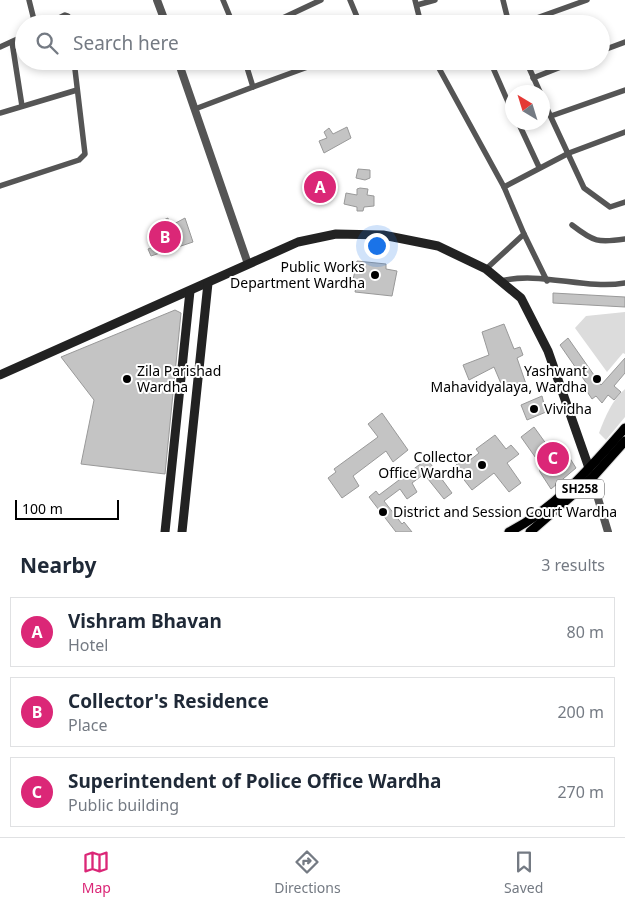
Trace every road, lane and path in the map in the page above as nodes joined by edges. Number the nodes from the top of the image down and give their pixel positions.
1 (30, 0) edge
2 (157, 0) edge
3 (224, 0) edge
4 (321, 0) edge
5 (350, 0) edge
6 (435, 0) edge
7 (503, 0) edge
8 (587, 0) edge
9 (416, 2) edge
10 (33, 15) edge
11 (163, 15) edge
12 (230, 15) edge
13 (289, 15) edge
14 (356, 15) edge
15 (419, 15) edge
16 (507, 15) edge
17 (545, 15) edge
18 (15, 40) edge
19 (12, 42) junction
20 (625, 42) edge
21 (0, 47) edge
22 (610, 48) edge
23 (15, 61) edge
24 (16, 70) edge
25 (75, 70) edge
26 (181, 70) edge
27 (248, 70) edge
28 (299, 70) edge
29 (440, 70) edge
30 (494, 70) edge
31 (530, 70) edge
32 (553, 70) edge
33 (533, 78) junction
34 (536, 85) edge
35 (253, 87) junction
36 (78, 90) junction
37 (625, 90) edge
38 (505, 95) edge
39 (22, 106) junction
40 (195, 109) junction
41 (0, 113) edge
42 (551, 116) joint
43 (522, 130) edge
44 (625, 132) edge
45 (568, 153) junction
46 (539, 167) junction
47 (0, 186) edge
48 (504, 187) junction
49 (625, 202) edge
50 (572, 225) dead end
51 (524, 234) junction
52 (625, 239) edge
53 (248, 264) junction
54 (486, 269) junction
55 (501, 281) junction
56 (547, 281) junction
57 (208, 283) junction
58 (625, 283) edge
59 (190, 291) junction
60 (0, 375) edge
61 (625, 428) edge
62 (625, 441) edge
63 (589, 468) junction
64 (592, 478) junction
65 (550, 510) junction
66 (165, 532) edge
67 (182, 532) edge
68 (511, 532) edge
69 (530, 532) edge
70 (608, 532) edge

1 - 10 street
2 - 11 street
3 - 12 street
4 - 13 street
5 - 14 street
6 - 9 street
7 - 16 street
8 - 17 street
9 - 15 street
18 - 19 street
19 - 21 street
19 - 23 street
20 - 22 street
24 - 39 street
25 - 36 street
26 - 40 street
27 - 35 street
28 - 35 street
29 - 48 street
30 - 38 street
31 - 33 street
32 - 33 street
33 - 34 street
35 - 40 street
36 - 39 street
36 - 47 street
37 - 42 street
39 - 41 street
40 - 53 street
42 - 45 street
43 - 46 street
44 - 45 street
45 - 46 street
45 - 49 street
46 - 48 street
48 - 51 street
50 - 52 street
51 - 54 street
51 - 56 street
53 - 54 main road
53 - 57 main road
54 - 55 main road
55 - 56 street
55 - 63 main road
56 - 58 street
57 - 59 main road
57 - 67 main road
59 - 60 main road
59 - 66 main road
61 - 63 main road, SH258
62 - 64 main road, SH258
63 - 64 street
63 - 65 main road, SH258
64 - 65 main road, SH258
64 - 70 street
65 - 68 main road, SH258
65 - 69 main road, SH258

